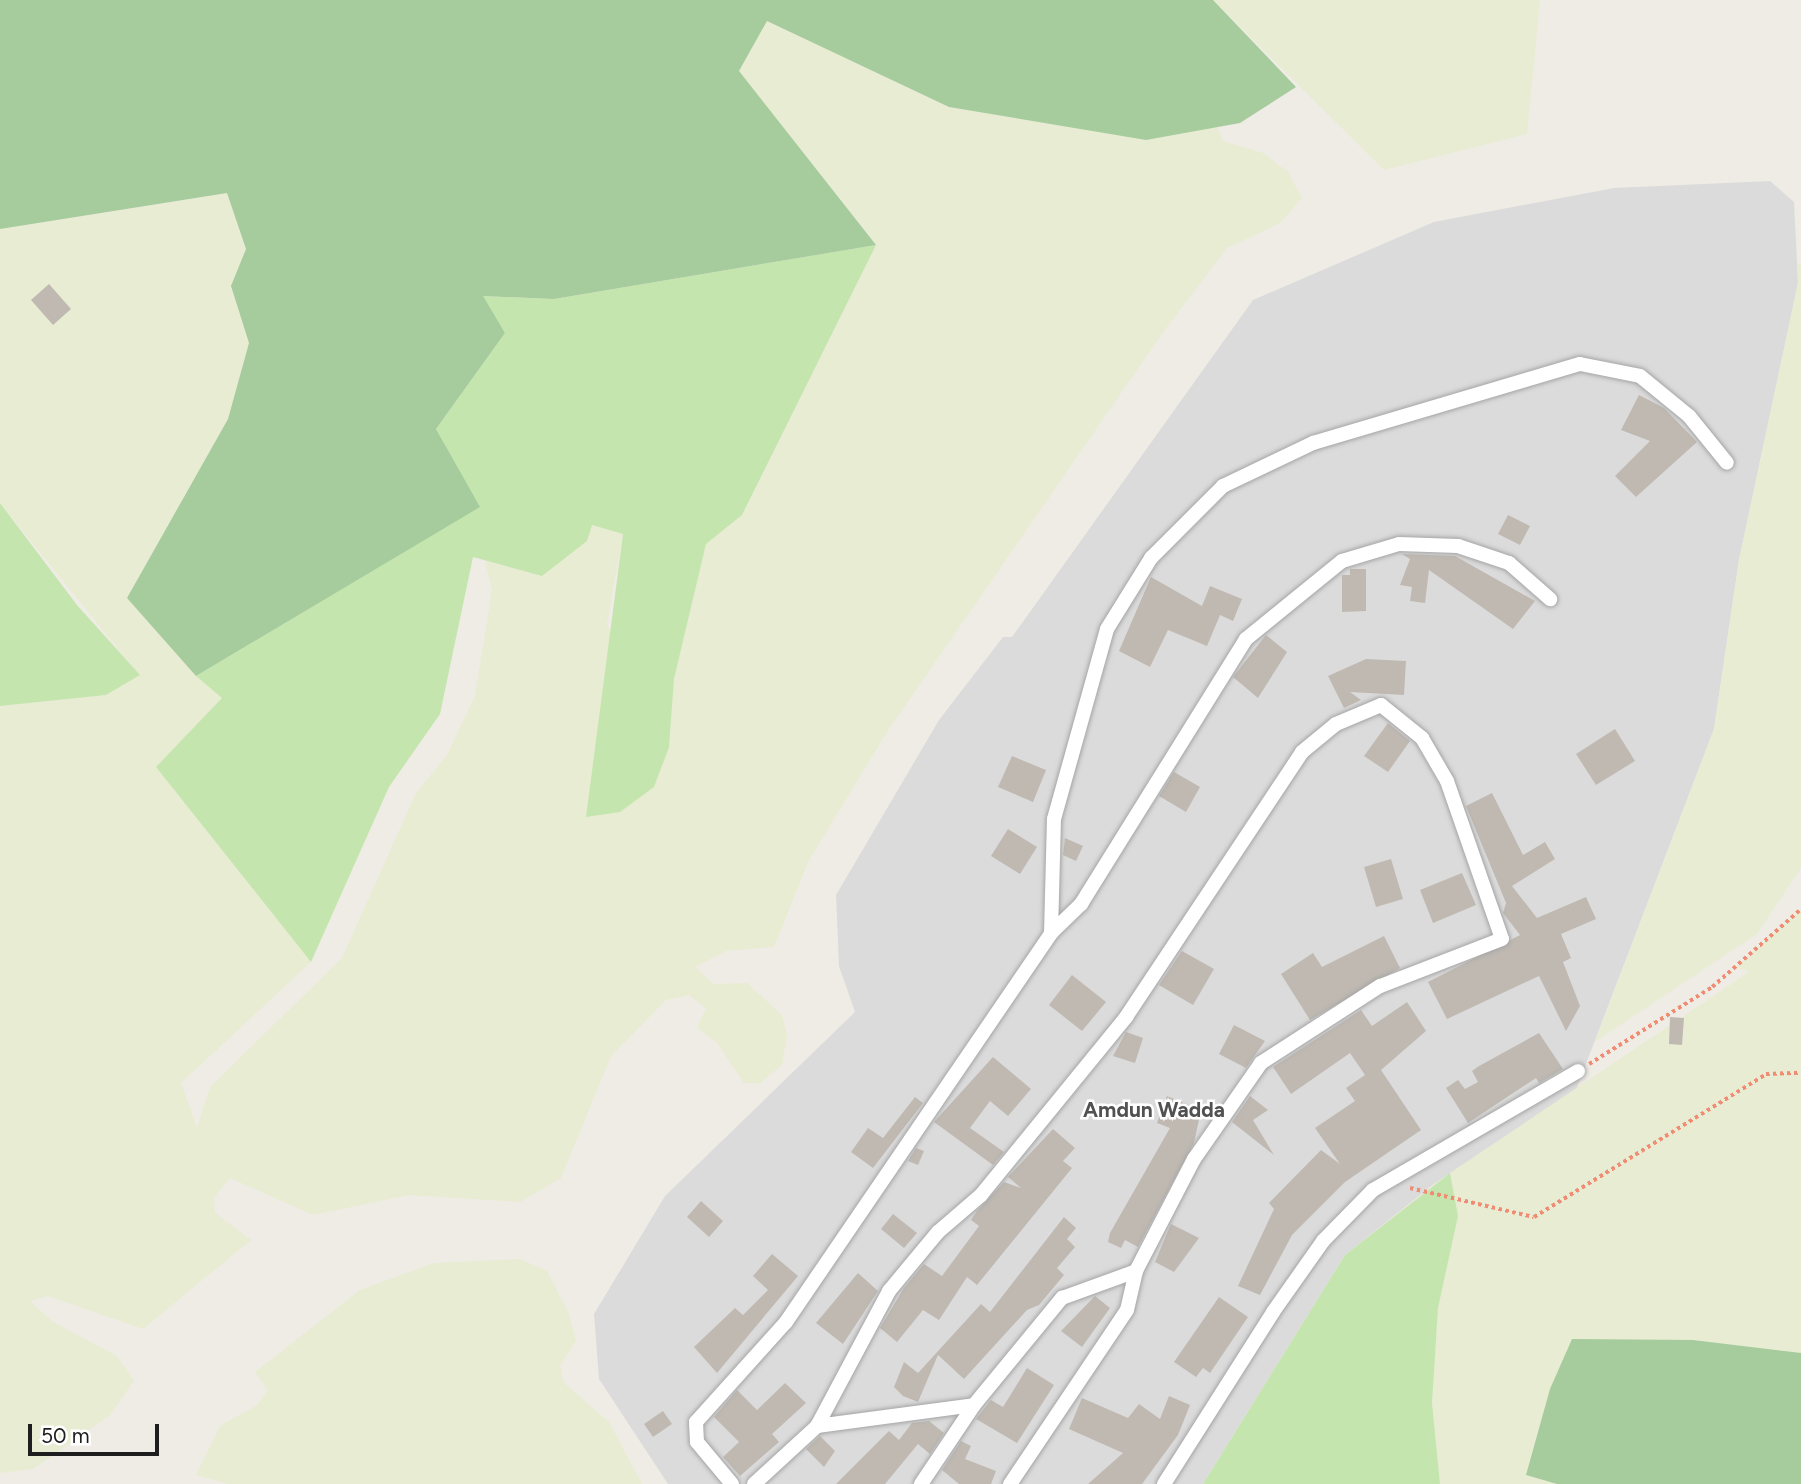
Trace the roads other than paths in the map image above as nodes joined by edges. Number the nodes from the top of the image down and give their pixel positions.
1 (1727, 463) dead end
2 (1550, 599) dead end
3 (1051, 933) junction
4 (1578, 1071) road end
5 (1136, 1271) junction
6 (974, 1405) junction
7 (817, 1426) junction
8 (732, 1484) edge
9 (754, 1484) edge
10 (921, 1484) edge
11 (1010, 1484) edge
12 (1164, 1484) edge

1 - 3 street
2 - 3 street
3 - 8 street
4 - 12 street
5 - 6 street
5 - 7 street
5 - 11 street
6 - 7 street
6 - 10 street
7 - 9 street

